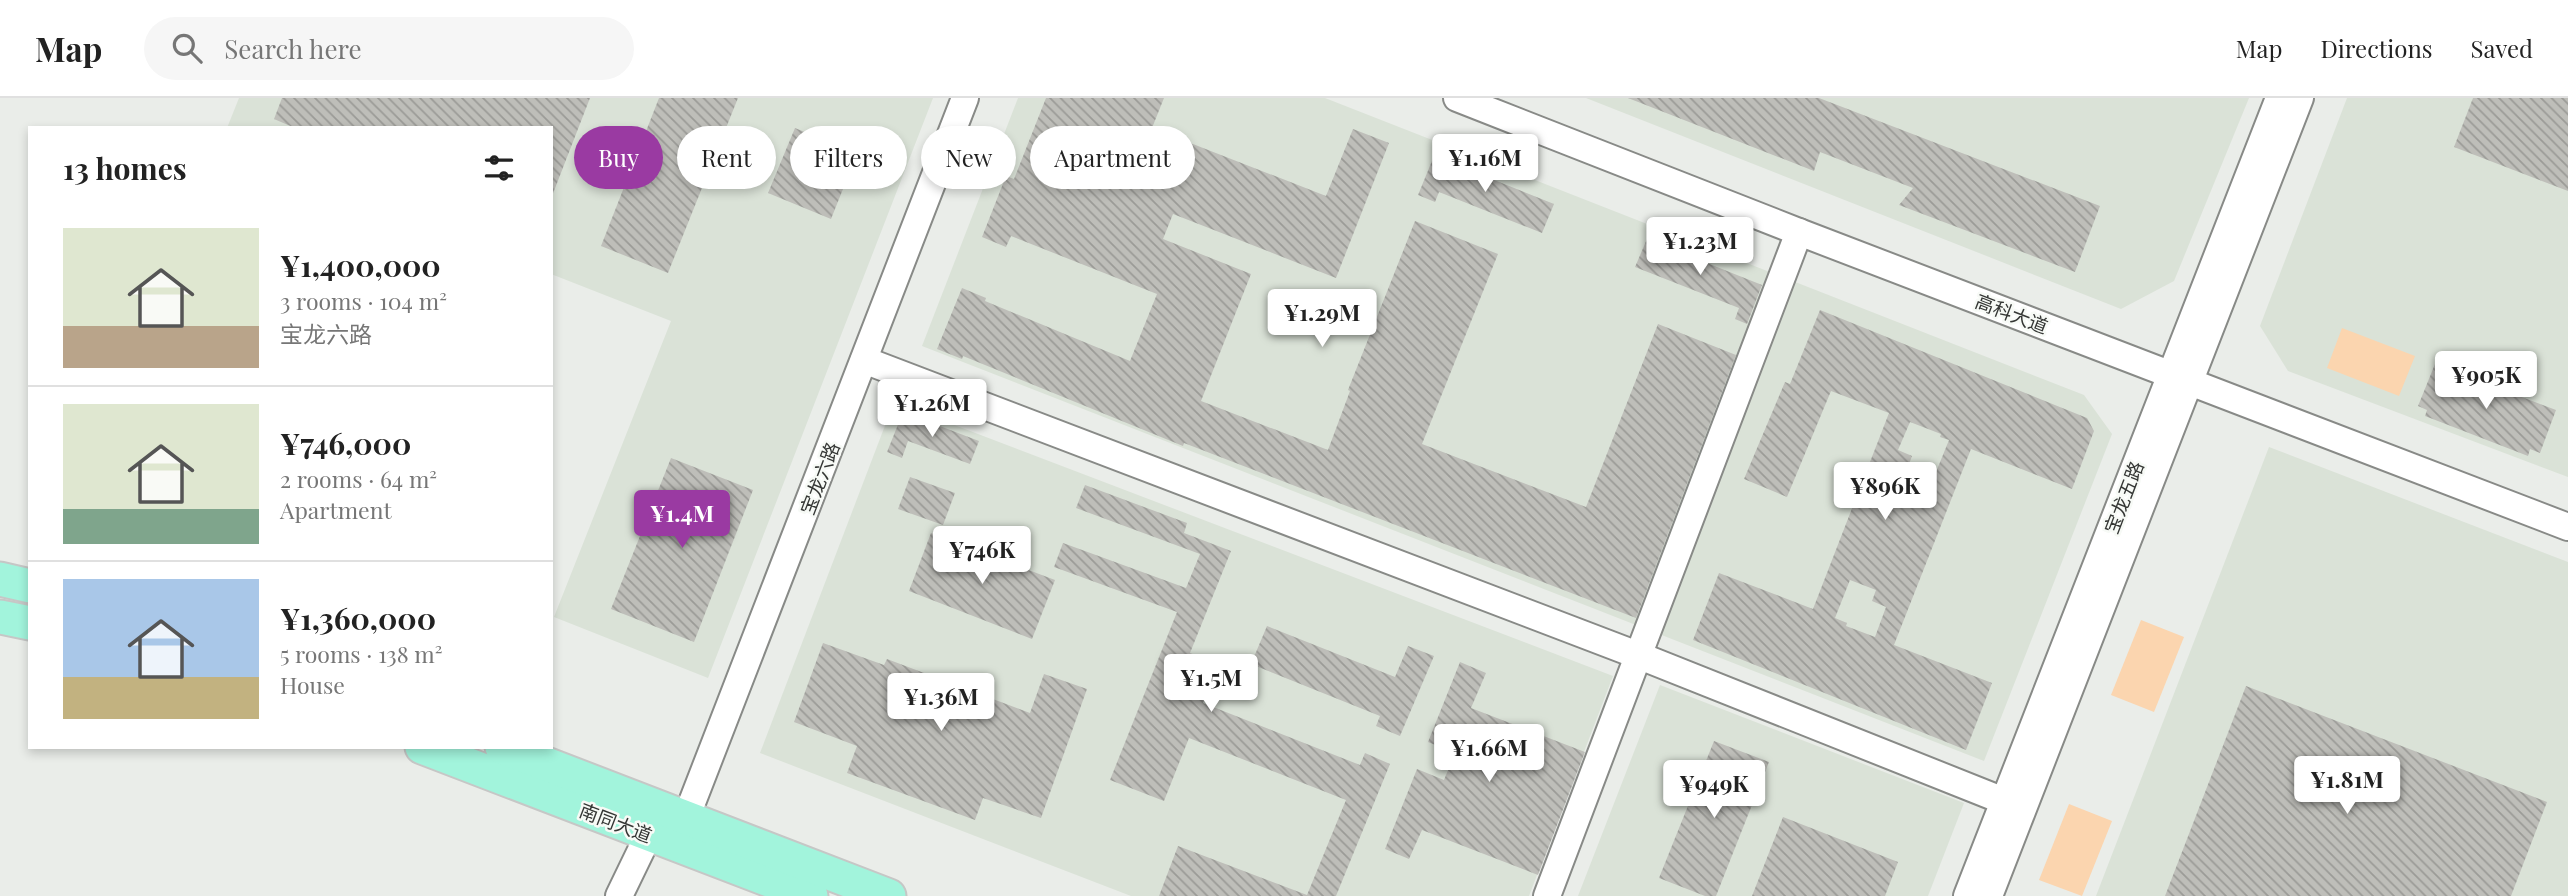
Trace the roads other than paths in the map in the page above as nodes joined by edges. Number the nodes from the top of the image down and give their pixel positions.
1 (965, 98) edge
2 (1457, 98) edge
3 (2279, 98) edge
4 (2300, 98) edge
5 (1799, 232) junction
6 (864, 360) junction
7 (2180, 378) junction
8 (2568, 527) edge
9 (0, 579) edge
10 (28, 586) edge
11 (0, 617) edge
12 (28, 623) edge
13 (1640, 656) junction
14 (427, 749) edge
15 (507, 749) edge
16 (2004, 801) junction
17 (687, 818) junction
18 (649, 834) junction
19 (619, 896) edge
20 (811, 896) edge
21 (889, 896) edge
22 (1547, 896) edge
23 (1967, 896) edge
24 (1989, 896) edge

1 - 6 street, 宝龙六路
2 - 5 street, 高科大道
3 - 7 street, 宝龙五路
4 - 7 street, 宝龙五路
5 - 7 street, 高科大道
5 - 13 street
6 - 13 street
6 - 17 street, 宝龙六路
7 - 8 street, 高科大道
7 - 16 street, 宝龙五路
7 - 24 street, 宝龙五路
9 - 10 main road
11 - 12 main road
13 - 16 street
13 - 22 street
14 - 18 main road, 南同大道
15 - 17 main road, 南同大道
16 - 23 street, 宝龙五路
17 - 21 main road, 南同大道
18 - 19 street
18 - 20 main road, 南同大道

